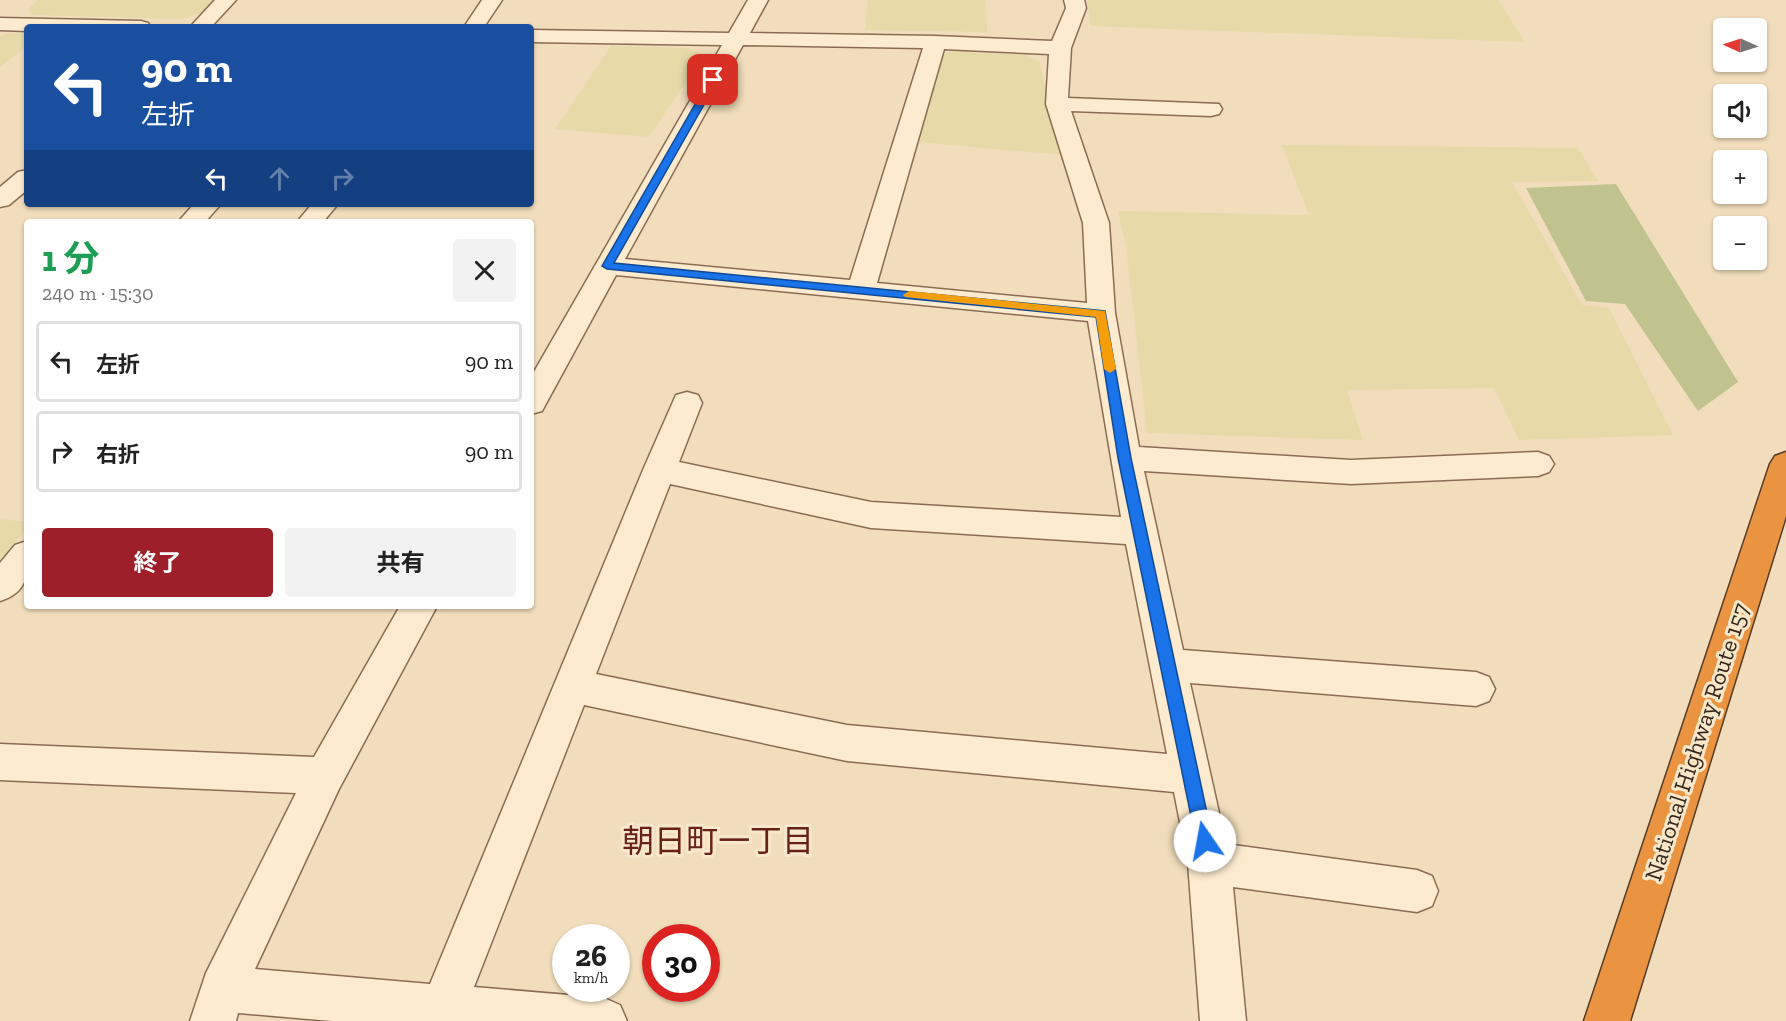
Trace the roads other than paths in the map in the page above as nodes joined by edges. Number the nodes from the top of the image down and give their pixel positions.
1 (226, 0) edge
2 (492, 0) edge
3 (758, 0) edge
4 (1074, 0) edge
5 (0, 24) edge
6 (203, 24) edge
7 (476, 24) edge
8 (24, 25) edge
9 (534, 36) edge
10 (737, 38) junction
11 (935, 42) junction
12 (1060, 48) junction
13 (1058, 104) junction
14 (1211, 110) dead end
15 (24, 180) edge
16 (0, 200) edge
17 (205, 207) edge
18 (322, 207) edge
19 (194, 219) edge
20 (312, 219) edge
21 (607, 266) junction
22 (861, 290) junction
23 (1101, 313) junction
24 (534, 399) edge
25 (687, 403) dead end
26 (1125, 458) junction
27 (1538, 464) dead end
28 (1786, 464) edge
29 (659, 470) junction
30 (1141, 532) junction
31 (24, 559) edge
32 (0, 587) edge
33 (417, 609) edge
34 (1169, 665) junction
35 (572, 686) junction
36 (1476, 689) dead end
37 (0, 762) edge
38 (1191, 775) junction
39 (325, 776) junction
40 (1209, 863) junction
41 (1417, 891) dead end
42 (218, 1005) edge
43 (443, 1008) junction
44 (604, 1021) edge
45 (1223, 1021) edge
46 (1607, 1021) edge

1 - 6 street
2 - 7 street
3 - 10 street
4 - 12 street
5 - 8 street
9 - 10 street
10 - 11 street
10 - 21 street
11 - 12 street
11 - 22 street
12 - 13 street
13 - 14 street
13 - 23 street
15 - 16 street
17 - 19 street
18 - 20 street
21 - 22 street
21 - 24 street
22 - 23 street
23 - 26 street
25 - 29 street
26 - 27 street
26 - 30 street
28 - 46 highway, National Highway Route 157
29 - 30 street
29 - 35 street
30 - 34 street
31 - 32 street
33 - 39 street
34 - 36 street
34 - 38 street
35 - 38 street
35 - 43 street
37 - 39 street
38 - 40 street
39 - 42 street
40 - 41 street
40 - 45 street
42 - 43 street
43 - 44 street

